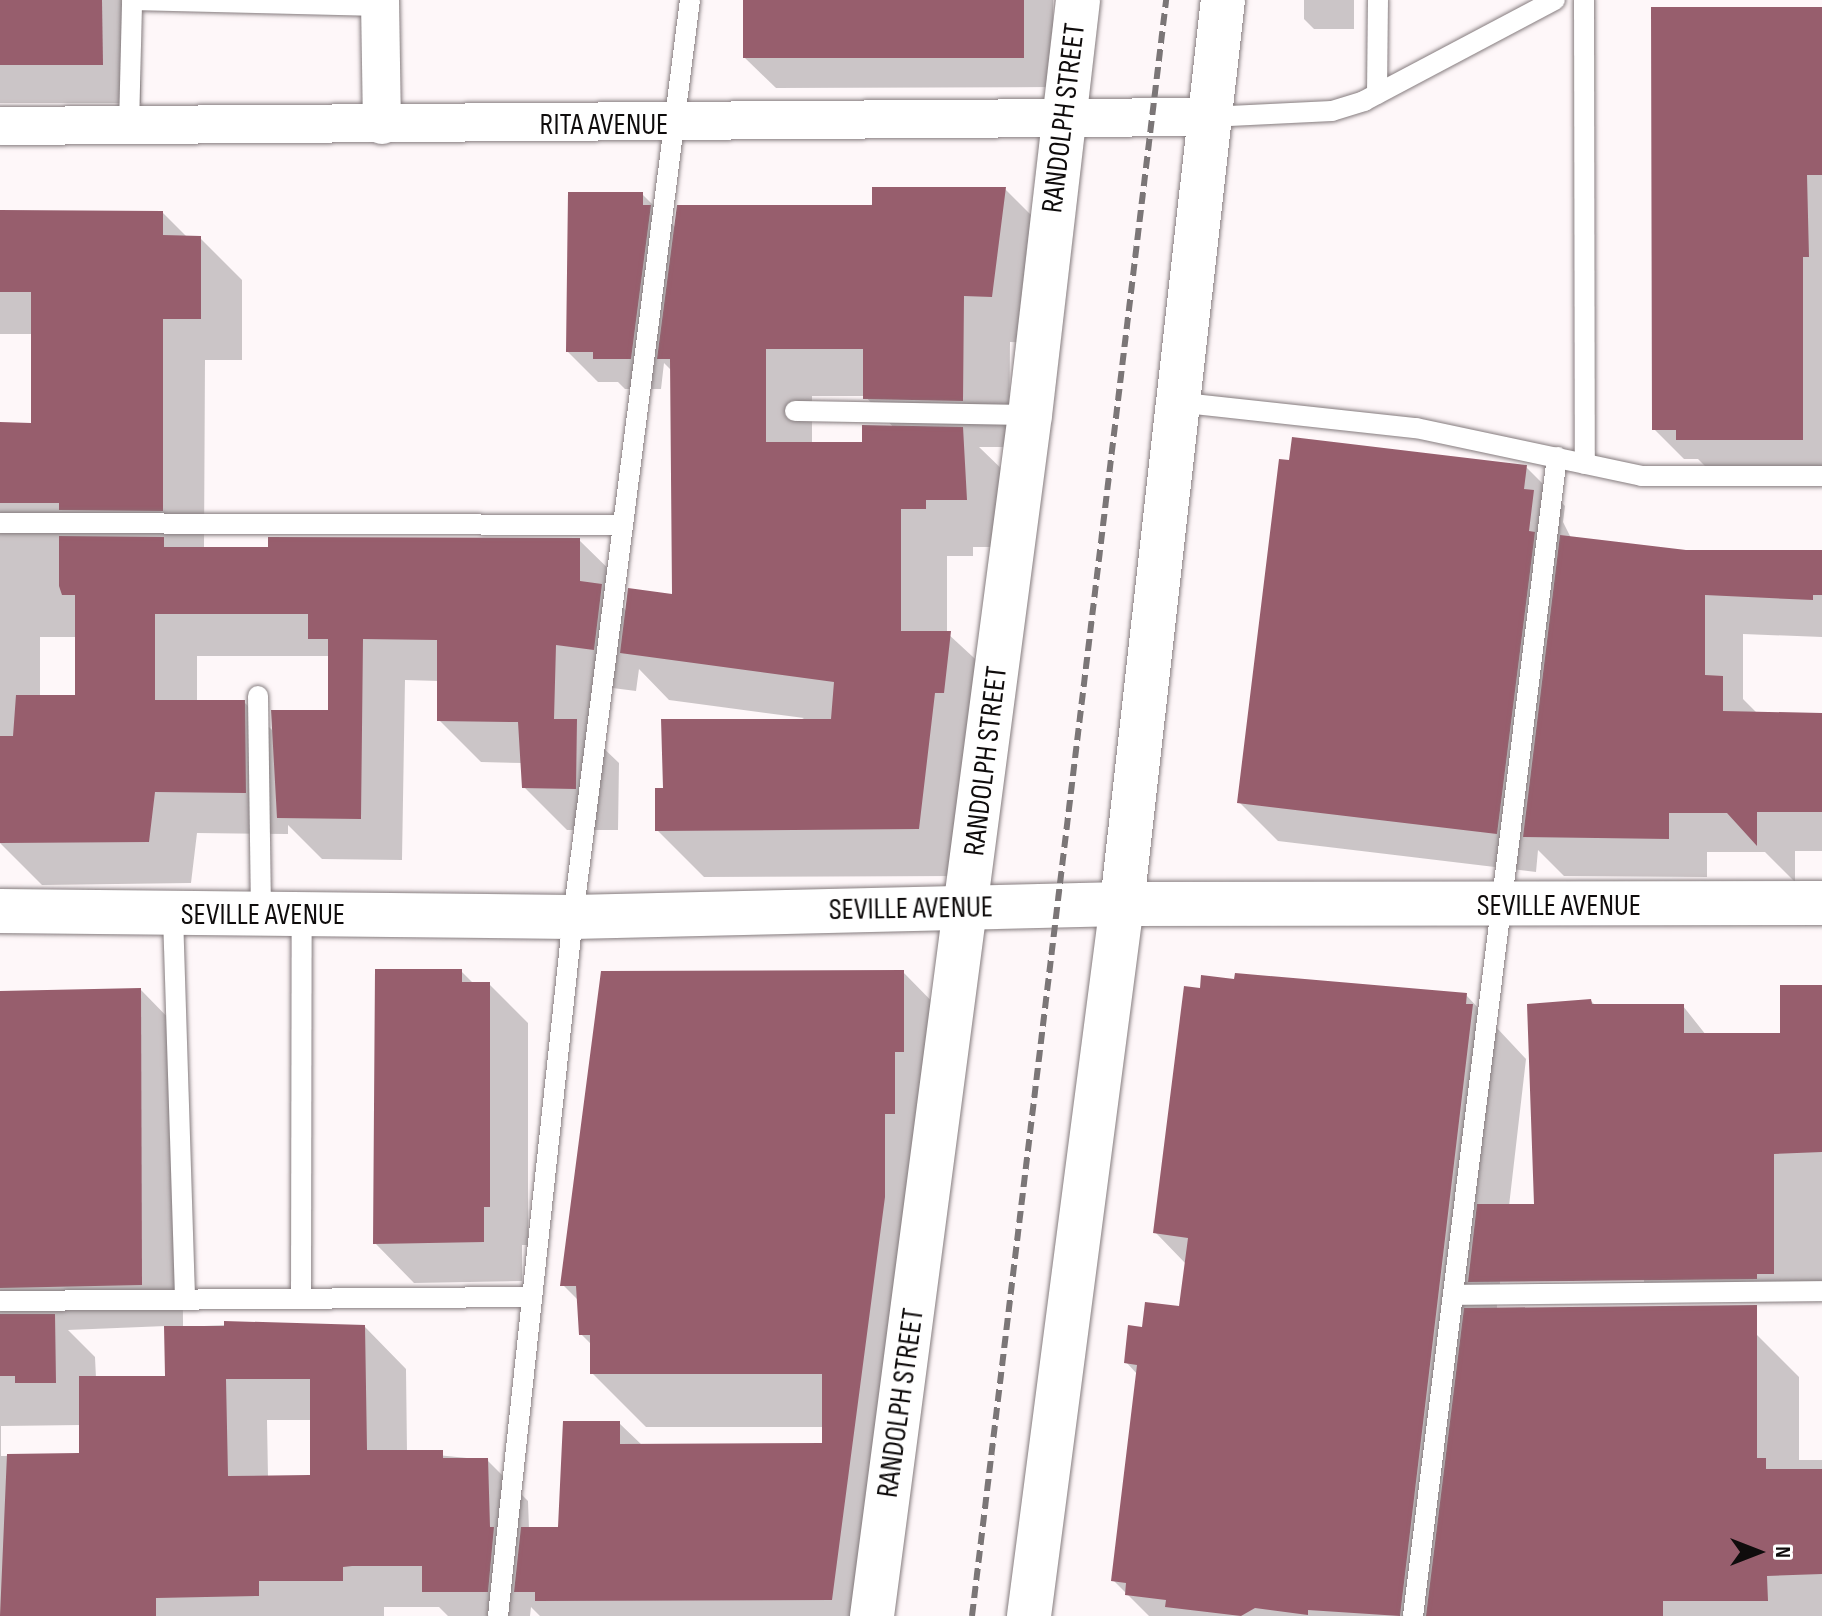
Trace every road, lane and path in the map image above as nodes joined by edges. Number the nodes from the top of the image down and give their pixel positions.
1 (132, 0) edge
2 (690, 0) edge
3 (1078, 0) edge
4 (1223, 0) edge
5 (1378, 0) edge
6 (1513, 0) edge
7 (1555, 0) edge
8 (1584, 0) edge
9 (322, 2) edge
10 (380, 3) edge
11 (1514, 22) junction
12 (1377, 94) junction
13 (1209, 117) junction
14 (1064, 119) junction
15 (382, 125) junction
16 (673, 125) junction
17 (0, 126) edge
18 (129, 127) junction
19 (1175, 402) junction
20 (795, 411) dead end
21 (1030, 415) junction
22 (1557, 457) junction
23 (1585, 464) junction
24 (1822, 476) edge
25 (0, 523) edge
26 (623, 525) junction
27 (258, 696) dead end
28 (1822, 903) edge
29 (1122, 904) junction
30 (967, 907) junction
31 (1500, 907) junction
32 (0, 911) edge
33 (173, 915) junction
34 (282, 916) junction
35 (573, 917) junction
36 (1822, 1291) edge
37 (1453, 1295) junction
38 (532, 1297) junction
39 (301, 1299) junction
40 (185, 1300) junction
41 (0, 1301) edge
42 (498, 1616) edge
43 (872, 1616) edge
44 (1029, 1616) edge
45 (1413, 1616) edge

1 - 9 lane
1 - 18 lane
2 - 16 lane
3 - 14 street, RANDOLPH STREET
4 - 13 street
5 - 12 lane
6 - 11 lane
7 - 11 lane
8 - 23 lane
9 - 10 lane
10 - 15 street
11 - 12 lane
12 - 13 lane
13 - 14 street, RITA AVENUE
13 - 19 street
14 - 16 street, RITA AVENUE
14 - 21 street, RANDOLPH STREET
15 - 16 street, RITA AVENUE
15 - 18 street, RITA AVENUE
16 - 26 lane
17 - 18 street, RITA AVENUE
19 - 22 lane
19 - 29 street
20 - 21 lane
21 - 30 street, RANDOLPH STREET
22 - 23 lane
22 - 31 lane
23 - 24 lane
25 - 26 lane
26 - 35 lane
27 - 34 lane
28 - 31 street, SEVILLE AVENUE
29 - 30 street, SEVILLE AVENUE
29 - 31 street, SEVILLE AVENUE
29 - 44 street
30 - 35 street, SEVILLE AVENUE
30 - 43 street, RANDOLPH STREET
31 - 37 lane
32 - 33 street, SEVILLE AVENUE
33 - 34 street, SEVILLE AVENUE
33 - 40 lane
34 - 35 street, SEVILLE AVENUE
34 - 39 lane
35 - 38 lane
36 - 37 lane
37 - 45 lane
38 - 39 lane
38 - 42 lane
39 - 40 lane
40 - 41 lane

